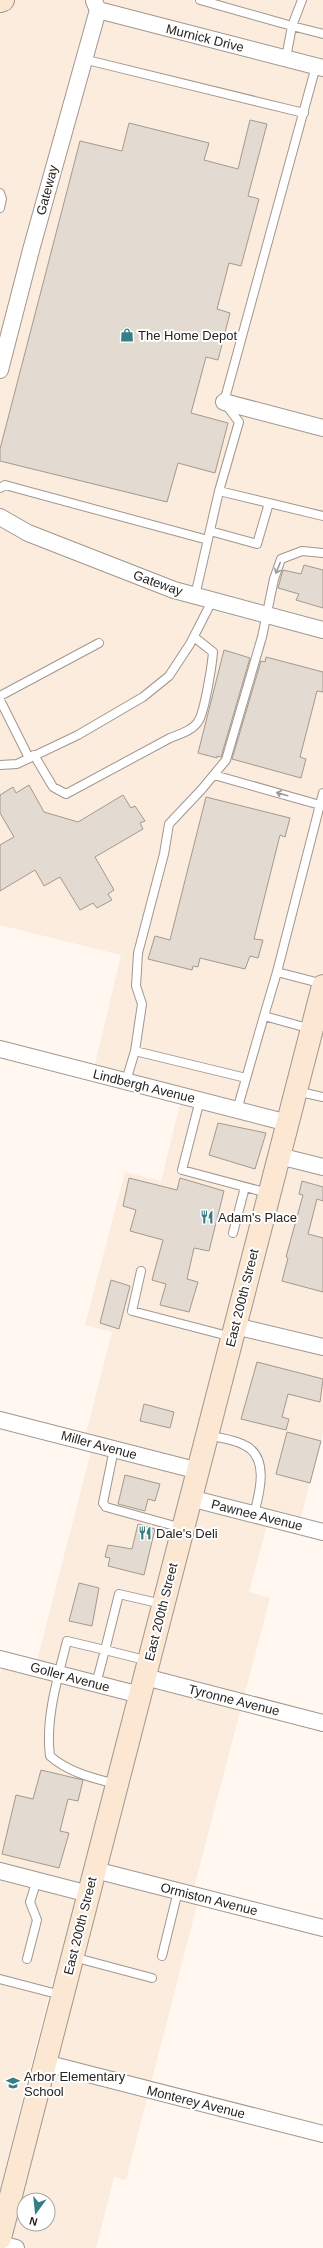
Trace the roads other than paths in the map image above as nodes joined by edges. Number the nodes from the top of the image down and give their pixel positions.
1 (3, 0) edge
2 (200, 0) edge
3 (302, 0) edge
4 (0, 1) edge
5 (96, 5) edge
6 (292, 26) junction
7 (323, 34) edge
8 (286, 58) junction
9 (83, 60) junction
10 (320, 67) edge
11 (304, 113) junction
12 (0, 193) edge
13 (0, 208) edge
14 (0, 370) edge
15 (224, 402) junction
16 (323, 428) edge
17 (0, 488) edge
18 (219, 491) junction
19 (268, 502) junction
20 (323, 516) edge
21 (0, 517) edge
22 (210, 531) junction
23 (208, 540) junction
24 (323, 553) edge
25 (195, 596) junction
26 (212, 601) junction
27 (268, 614) junction
28 (323, 630) edge
29 (194, 637) junction
30 (99, 643) dead end
31 (0, 696) edge
32 (0, 700) edge
33 (32, 757) junction
34 (0, 765) edge
35 (214, 775) junction
36 (323, 793) edge
37 (320, 805) junction
38 (277, 972) junction
39 (323, 985) edge
40 (264, 1016) junction
41 (312, 1029) junction
42 (0, 1049) edge
43 (135, 1051) junction
44 (246, 1078) junction
45 (126, 1081) junction
46 (296, 1091) junction
47 (323, 1097) edge
48 (200, 1100) junction
49 (237, 1110) junction
50 (288, 1123) junction
51 (279, 1156) junction
52 (323, 1167) edge
53 (245, 1187) junction
54 (269, 1194) junction
55 (233, 1234) dead end
56 (141, 1271) dead end
57 (234, 1331) junction
58 (323, 1347) edge
59 (0, 1420) edge
60 (208, 1435) junction
61 (114, 1449) junction
62 (199, 1471) junction
63 (190, 1498) junction
64 (254, 1514) junction
65 (183, 1528) junction
66 (323, 1532) edge
67 (163, 1604) junction
68 (105, 1650) junction
69 (0, 1659) edge
70 (59, 1674) junction
71 (144, 1678) junction
72 (96, 1684) junction
73 (323, 1722) edge
74 (117, 1784) junction
75 (95, 1870) junction
76 (0, 1871) edge
77 (37, 1880) junction
78 (178, 1892) junction
79 (89, 1894) junction
80 (323, 1928) edge
81 (162, 1956) dead end
82 (72, 1957) junction
83 (27, 1959) dead end
84 (152, 1978) dead end
85 (0, 1979) edge
86 (62, 1996) junction
87 (45, 2063) junction
88 (323, 2134) edge
89 (0, 2238) edge
90 (0, 2244) edge
91 (16, 2248) edge

1 - 4 street
2 - 6 lane
3 - 6 lane
5 - 8 street, Murnick Drive
5 - 9 street, Gateway
6 - 7 lane
6 - 8 lane
8 - 10 street, Murnick Drive
9 - 11 lane
9 - 14 street, Gateway
10 - 11 lane
11 - 15 lane
12 - 13 lane
15 - 16 street
15 - 18 lane
17 - 23 lane
18 - 19 lane
18 - 22 lane
19 - 20 lane
19 - 22 lane
21 - 25 street, Gateway
22 - 23 lane
23 - 25 lane
24 -> 27 lane
25 - 26 street, Gateway
26 - 27 street, Gateway
26 - 29 lane
27 - 28 street, Gateway
27 - 35 lane
29 - 33 lane
29 - 33 lane
30 - 31 lane
32 - 33 lane
33 - 34 lane
37 -> 35 lane
35 - 43 lane
36 - 37 lane
37 - 38 lane
38 - 39 lane
38 - 40 lane
39 - 41 street, East 200th Street
40 - 41 lane
40 - 44 lane
41 - 46 street, East 200th Street
42 - 45 street, Lindbergh Avenue
43 - 44 lane
43 - 45 lane
44 - 49 lane
45 - 48 street, Lindbergh Avenue
46 - 47 lane
46 - 50 street, East 200th Street
48 - 49 street, Lindbergh Avenue
48 - 53 lane
49 - 50 street, Lindbergh Avenue
50 - 51 street, East 200th Street
51 - 52 street
51 - 54 street, East 200th Street
53 - 54 lane
53 - 55 lane
54 - 57 street, East 200th Street
56 - 57 lane
57 - 58 street
57 - 60 street, East 200th Street
59 - 61 street, Miller Avenue
60 - 62 street, East 200th Street
60 - 64 lane
61 - 62 street, Miller Avenue
61 - 65 lane
62 - 63 street, East 200th Street
63 - 64 street, Pawnee Avenue
63 - 65 street, East 200th Street
64 - 66 street, Pawnee Avenue
65 - 67 street, East 200th Street
67 - 68 lane
67 - 71 street, East 200th Street
68 - 70 lane
68 - 71 lane
68 - 72 lane
69 - 70 street, Goller Avenue
70 - 72 street, Goller Avenue
70 - 74 lane
71 - 72 street, Goller Avenue
71 - 73 street, Tyronne Avenue
71 - 74 street, East 200th Street
74 - 75 street, East 200th Street
75 - 78 street, Ormiston Avenue
75 - 79 street, East 200th Street
76 - 77 street
77 - 79 street
77 - 83 lane
78 - 80 street, Ormiston Avenue
78 - 81 lane
79 - 82 street, East 200th Street
82 - 84 lane
82 - 86 street, East 200th Street
85 - 86 lane
86 - 87 street, East 200th Street
87 - 88 street, Monterey Avenue
87 - 89 street, East 200th Street
90 - 91 street

